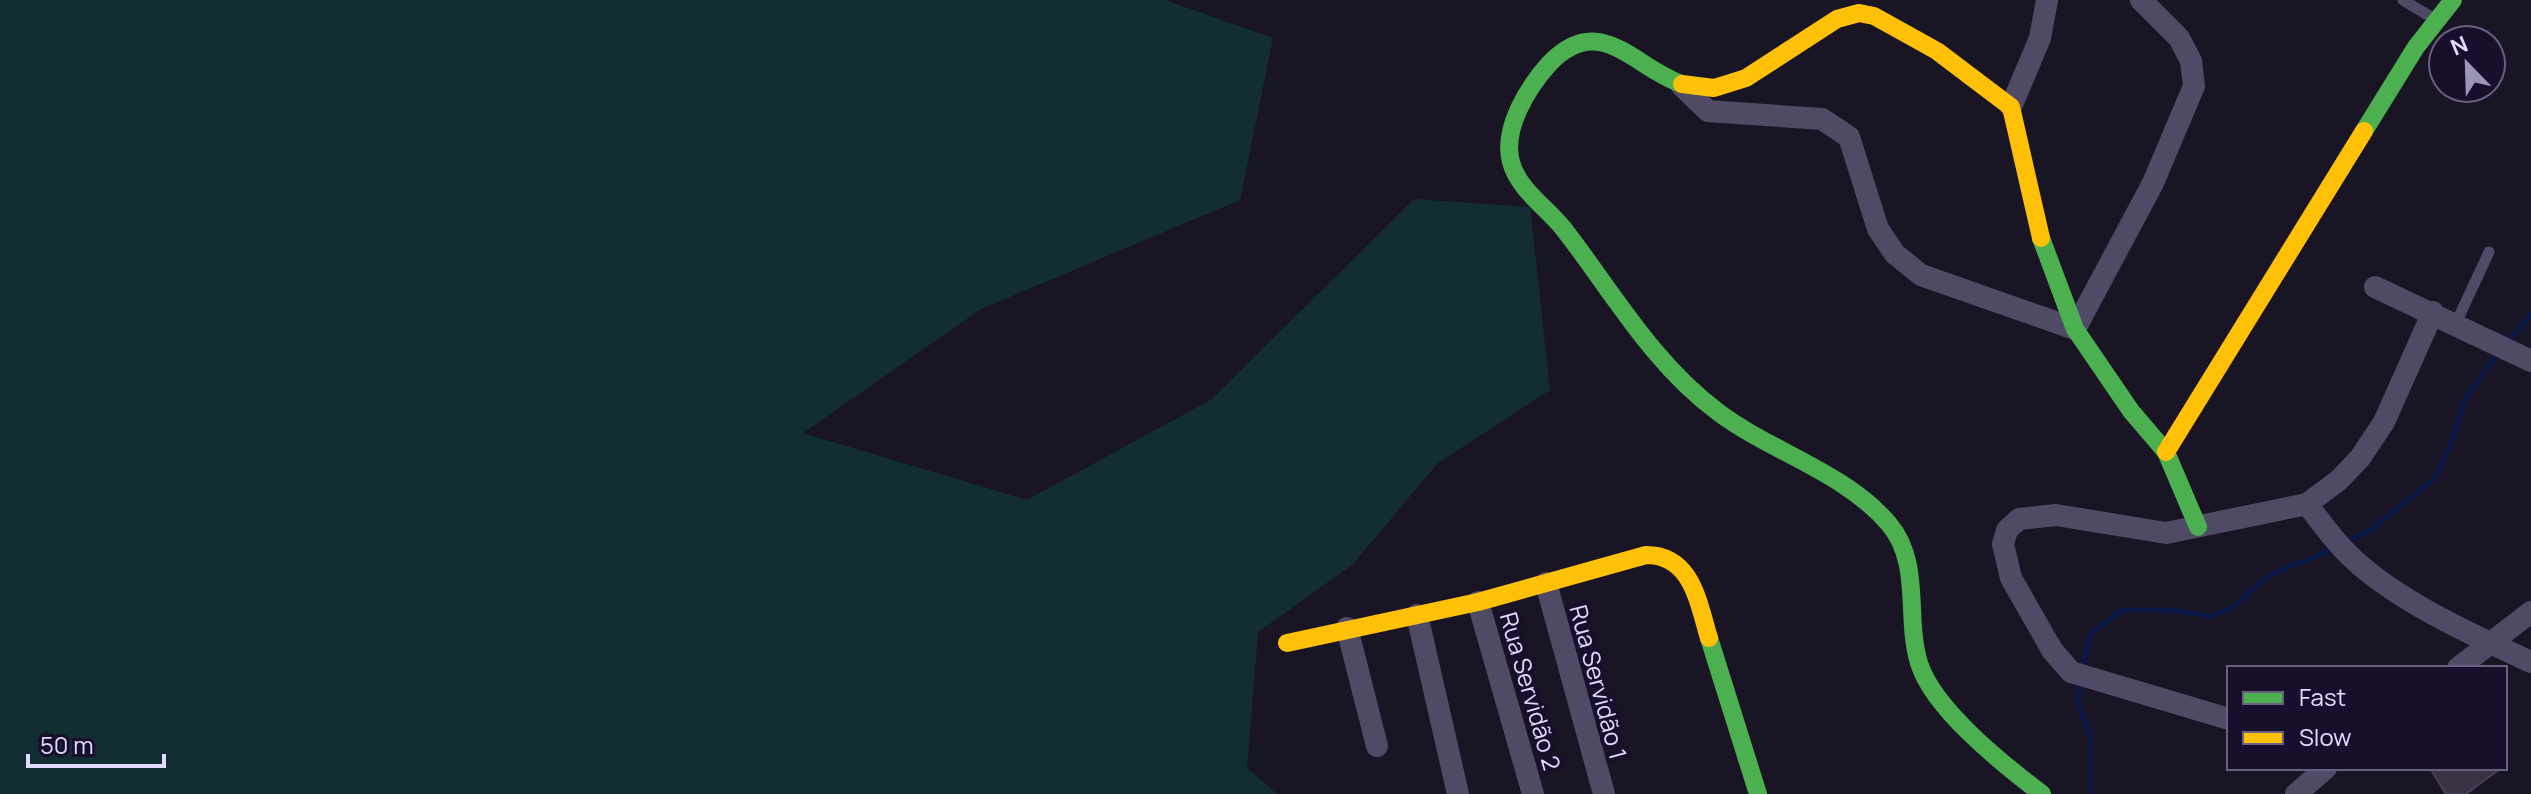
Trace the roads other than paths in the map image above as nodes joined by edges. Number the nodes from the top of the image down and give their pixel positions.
1 (2047, 0) edge
2 (2141, 0) edge
3 (2403, 0) edge
4 (2453, 0) edge
5 (2436, 20) junction
6 (1682, 86) junction
7 (2011, 107) junction
8 (2489, 252) dead end
9 (2375, 287) dead end
10 (2433, 312) junction
11 (2456, 323) junction
12 (2075, 329) junction
13 (2530, 360) edge
14 (2166, 452) junction
15 (2307, 504) junction
16 (2198, 527) junction
17 (1546, 583) junction
18 (1478, 602) junction
19 (2531, 612) edge
20 (1417, 615) junction
21 (1347, 628) junction
22 (1287, 643) dead end
23 (2491, 644) junction
24 (2531, 662) edge
25 (2461, 666) edge
26 (2227, 718) edge
27 (1377, 746) dead end
28 (2324, 770) edge
29 (2034, 792) edge
30 (1458, 794) edge
31 (1533, 794) edge
32 (1604, 794) edge
33 (1758, 794) edge
34 (2296, 794) edge

1 - 7 street
2 - 12 street
3 - 5 lane
4 - 5 street
5 - 14 street
6 - 7 street
6 - 12 street
6 - 29 street
7 - 12 street
8 - 11 lane
9 - 10 street
10 - 11 street
10 - 15 street
11 - 13 street
12 - 14 street
14 - 16 street
15 - 16 street
15 - 23 street
16 - 26 street
17 - 18 street
17 - 32 street, Rua Servidão 1
17 - 33 street
18 - 20 street
18 - 31 street, Rua Servidão 2
19 - 23 street
20 - 21 street
20 - 30 street
21 - 22 street
21 - 27 street
23 - 24 street
23 - 25 street
28 - 34 street

